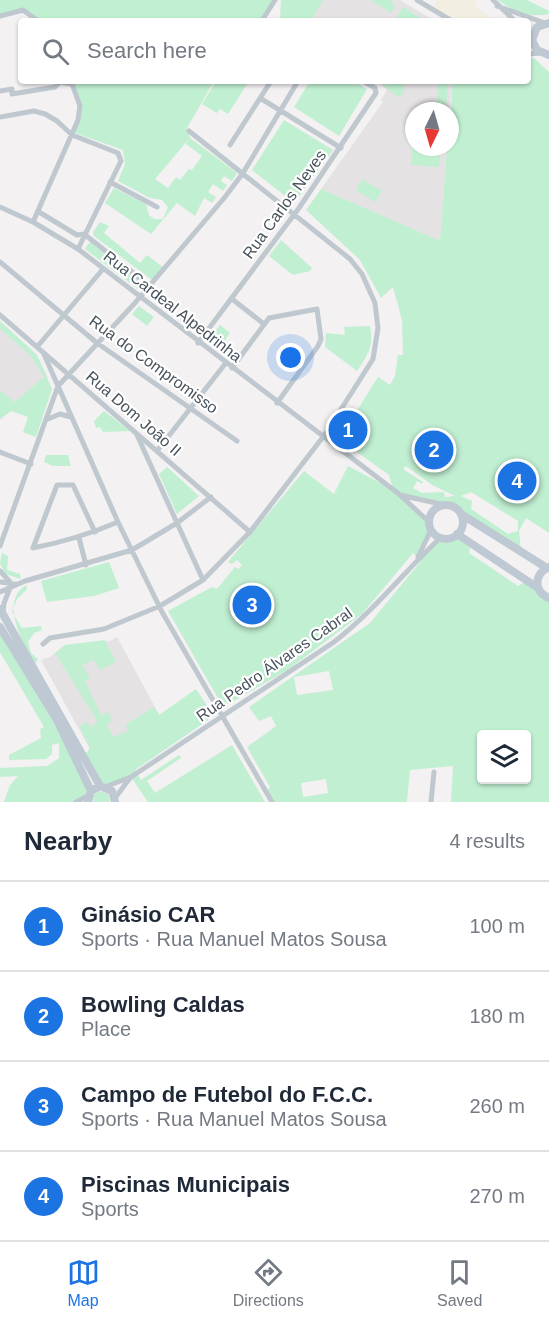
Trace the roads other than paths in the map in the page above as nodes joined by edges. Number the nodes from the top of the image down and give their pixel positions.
1 (275, 0) edge
2 (417, 0) edge
3 (492, 0) edge
4 (497, 6) junction
5 (0, 16) edge
6 (34, 18) edge
7 (264, 18) edge
8 (447, 18) edge
9 (511, 18) edge
10 (547, 23) edge
11 (531, 33) edge
12 (545, 54) edge
13 (38, 84) edge
14 (58, 84) edge
15 (72, 84) edge
16 (269, 84) edge
17 (296, 84) edge
18 (368, 84) edge
19 (38, 90) junction
20 (0, 91) edge
21 (260, 98) junction
22 (281, 111) junction
23 (0, 117) edge
24 (189, 130) dead end
25 (72, 135) junction
26 (230, 145) dead end
27 (341, 148) junction
28 (243, 173) junction
29 (110, 182) junction
30 (0, 207) edge
31 (157, 207) dead end
32 (39, 212) junction
33 (295, 213) junction
34 (33, 222) junction
35 (84, 234) junction
36 (78, 249) junction
37 (0, 262) edge
38 (103, 269) junction
39 (150, 285) junction
40 (140, 298) junction
41 (232, 299) junction
42 (64, 314) junction
43 (0, 315) edge
44 (264, 324) junction
45 (97, 343) junction
46 (198, 343) junction
47 (37, 346) junction
48 (43, 352) junction
49 (225, 364) junction
50 (232, 368) junction
51 (69, 375) junction
52 (58, 386) junction
53 (277, 403) junction
54 (191, 407) junction
55 (71, 417) junction
56 (48, 419) junction
57 (135, 431) junction
58 (322, 437) junction
59 (237, 441) dead end
60 (157, 451) junction
61 (0, 452) edge
62 (31, 464) junction
63 (399, 494) junction
64 (211, 497) junction
65 (445, 505) junction
66 (461, 514) junction
67 (118, 522) junction
68 (177, 524) junction
69 (431, 526) junction
70 (94, 532) junction
71 (250, 532) junction
72 (457, 534) junction
73 (441, 537) junction
74 (79, 538) junction
75 (0, 546) edge
76 (132, 550) junction
77 (417, 558) junction
78 (86, 565) junction
79 (548, 567) edge
80 (0, 571) edge
81 (203, 580) junction
82 (0, 582) edge
83 (13, 585) junction
84 (538, 588) junction
85 (0, 592) edge
86 (549, 598) edge
87 (160, 606) junction
88 (0, 609) edge
89 (3, 618) junction
90 (0, 627) edge
91 (43, 644) dead end
92 (222, 716) junction
93 (434, 772) dead end
94 (131, 777) junction
95 (103, 786) junction
96 (89, 796) edge
97 (115, 800) edge
98 (76, 802) edge
99 (272, 802) edge
100 (431, 802) edge

1 - 7 street
2 - 8 street
3 - 4 street
4 - 9 street
4 - 10 street
5 - 6 street
10 - 11 main road
11 - 12 main road
13 - 19 street
14 - 19 street
15 - 25 street
16 - 21 street
17 - 22 street
18 - 27 street, Rua Carlos Neves
19 - 20 street
21 - 22 street
21 - 26 street
22 - 27 street
22 - 28 street
23 - 25 street
24 - 28 street
25 - 29 street
25 - 32 street
27 - 33 street, Rua Carlos Neves
28 - 33 street
28 - 39 street
29 - 31 street
29 - 35 street
30 - 34 street, Rua Cardeal Alpedrinha
32 - 34 street
32 - 35 street, Rua Cardeal Alpedrinha
33 - 41 street, Rua Carlos Neves
33 - 58 street
34 - 36 street, Rua Cardeal Alpedrinha
35 - 36 street
35 - 39 street, Rua Cardeal Alpedrinha
36 - 38 street, Rua Cardeal Alpedrinha
37 - 42 street, Rua do Compromisso
38 - 40 street, Rua Cardeal Alpedrinha
38 - 42 street
39 - 40 street
40 - 45 street
40 - 46 street, Rua Cardeal Alpedrinha
41 - 44 street
41 - 46 street, Rua Carlos Neves
42 - 45 street, Rua do Compromisso
42 - 47 street
43 - 47 street, Rua Dom João II
44 - 50 street
44 - 53 street
45 - 51 street
45 - 54 street, Rua do Compromisso
46 - 49 street, Rua Cardeal Alpedrinha
47 - 48 street, Rua Dom João II
48 - 51 street, Rua Dom João II
48 - 52 street
49 - 50 street, Rua Cardeal Alpedrinha
49 - 54 street
50 - 53 street, Rua Cardeal Alpedrinha
51 - 52 street
51 - 57 street, Rua Dom João II
52 - 55 street
52 - 56 street
53 - 58 street, Rua Cardeal Alpedrinha
54 - 59 street, Rua do Compromisso
54 - 60 street
55 - 56 street
55 - 67 street
56 - 62 street
57 - 60 street, Rua Dom João II
57 - 68 street
58 - 63 street, Rua Cardeal Alpedrinha
58 - 71 street
60 - 64 street, Rua Dom João II
61 - 62 street
62 - 75 street
63 - 65 street
63 - 69 street, Rua Cardeal Alpedrinha
64 - 68 street
64 - 71 street, Rua Dom João II
65 - 66 main road
65 - 69 main road
66 - 72 main road
66 - 79 main road
67 - 70 street
67 - 76 street
68 - 76 street
68 - 81 street
69 - 73 main road
69 - 77 street
70 - 74 street
70 - 74 street
71 - 81 street
72 - 73 main road
72 - 84 main road
73 - 77 street
74 - 78 street
76 - 78 street
76 - 87 street
77 - 92 street, Rua Pedro Álvares Cabral
78 - 83 street
79 - 84 main road
80 - 83 street
81 - 87 street
82 - 83 street
83 - 85 street
83 - 89 street
84 - 86 main road
87 - 91 street
87 - 92 street
88 - 89 main road
89 - 95 main road
90 - 96 main road
92 - 94 street, Rua Pedro Álvares Cabral
92 - 99 street
93 - 100 street
94 - 95 street
94 - 97 street
95 - 96 main road
95 - 97 main road
96 - 98 street

